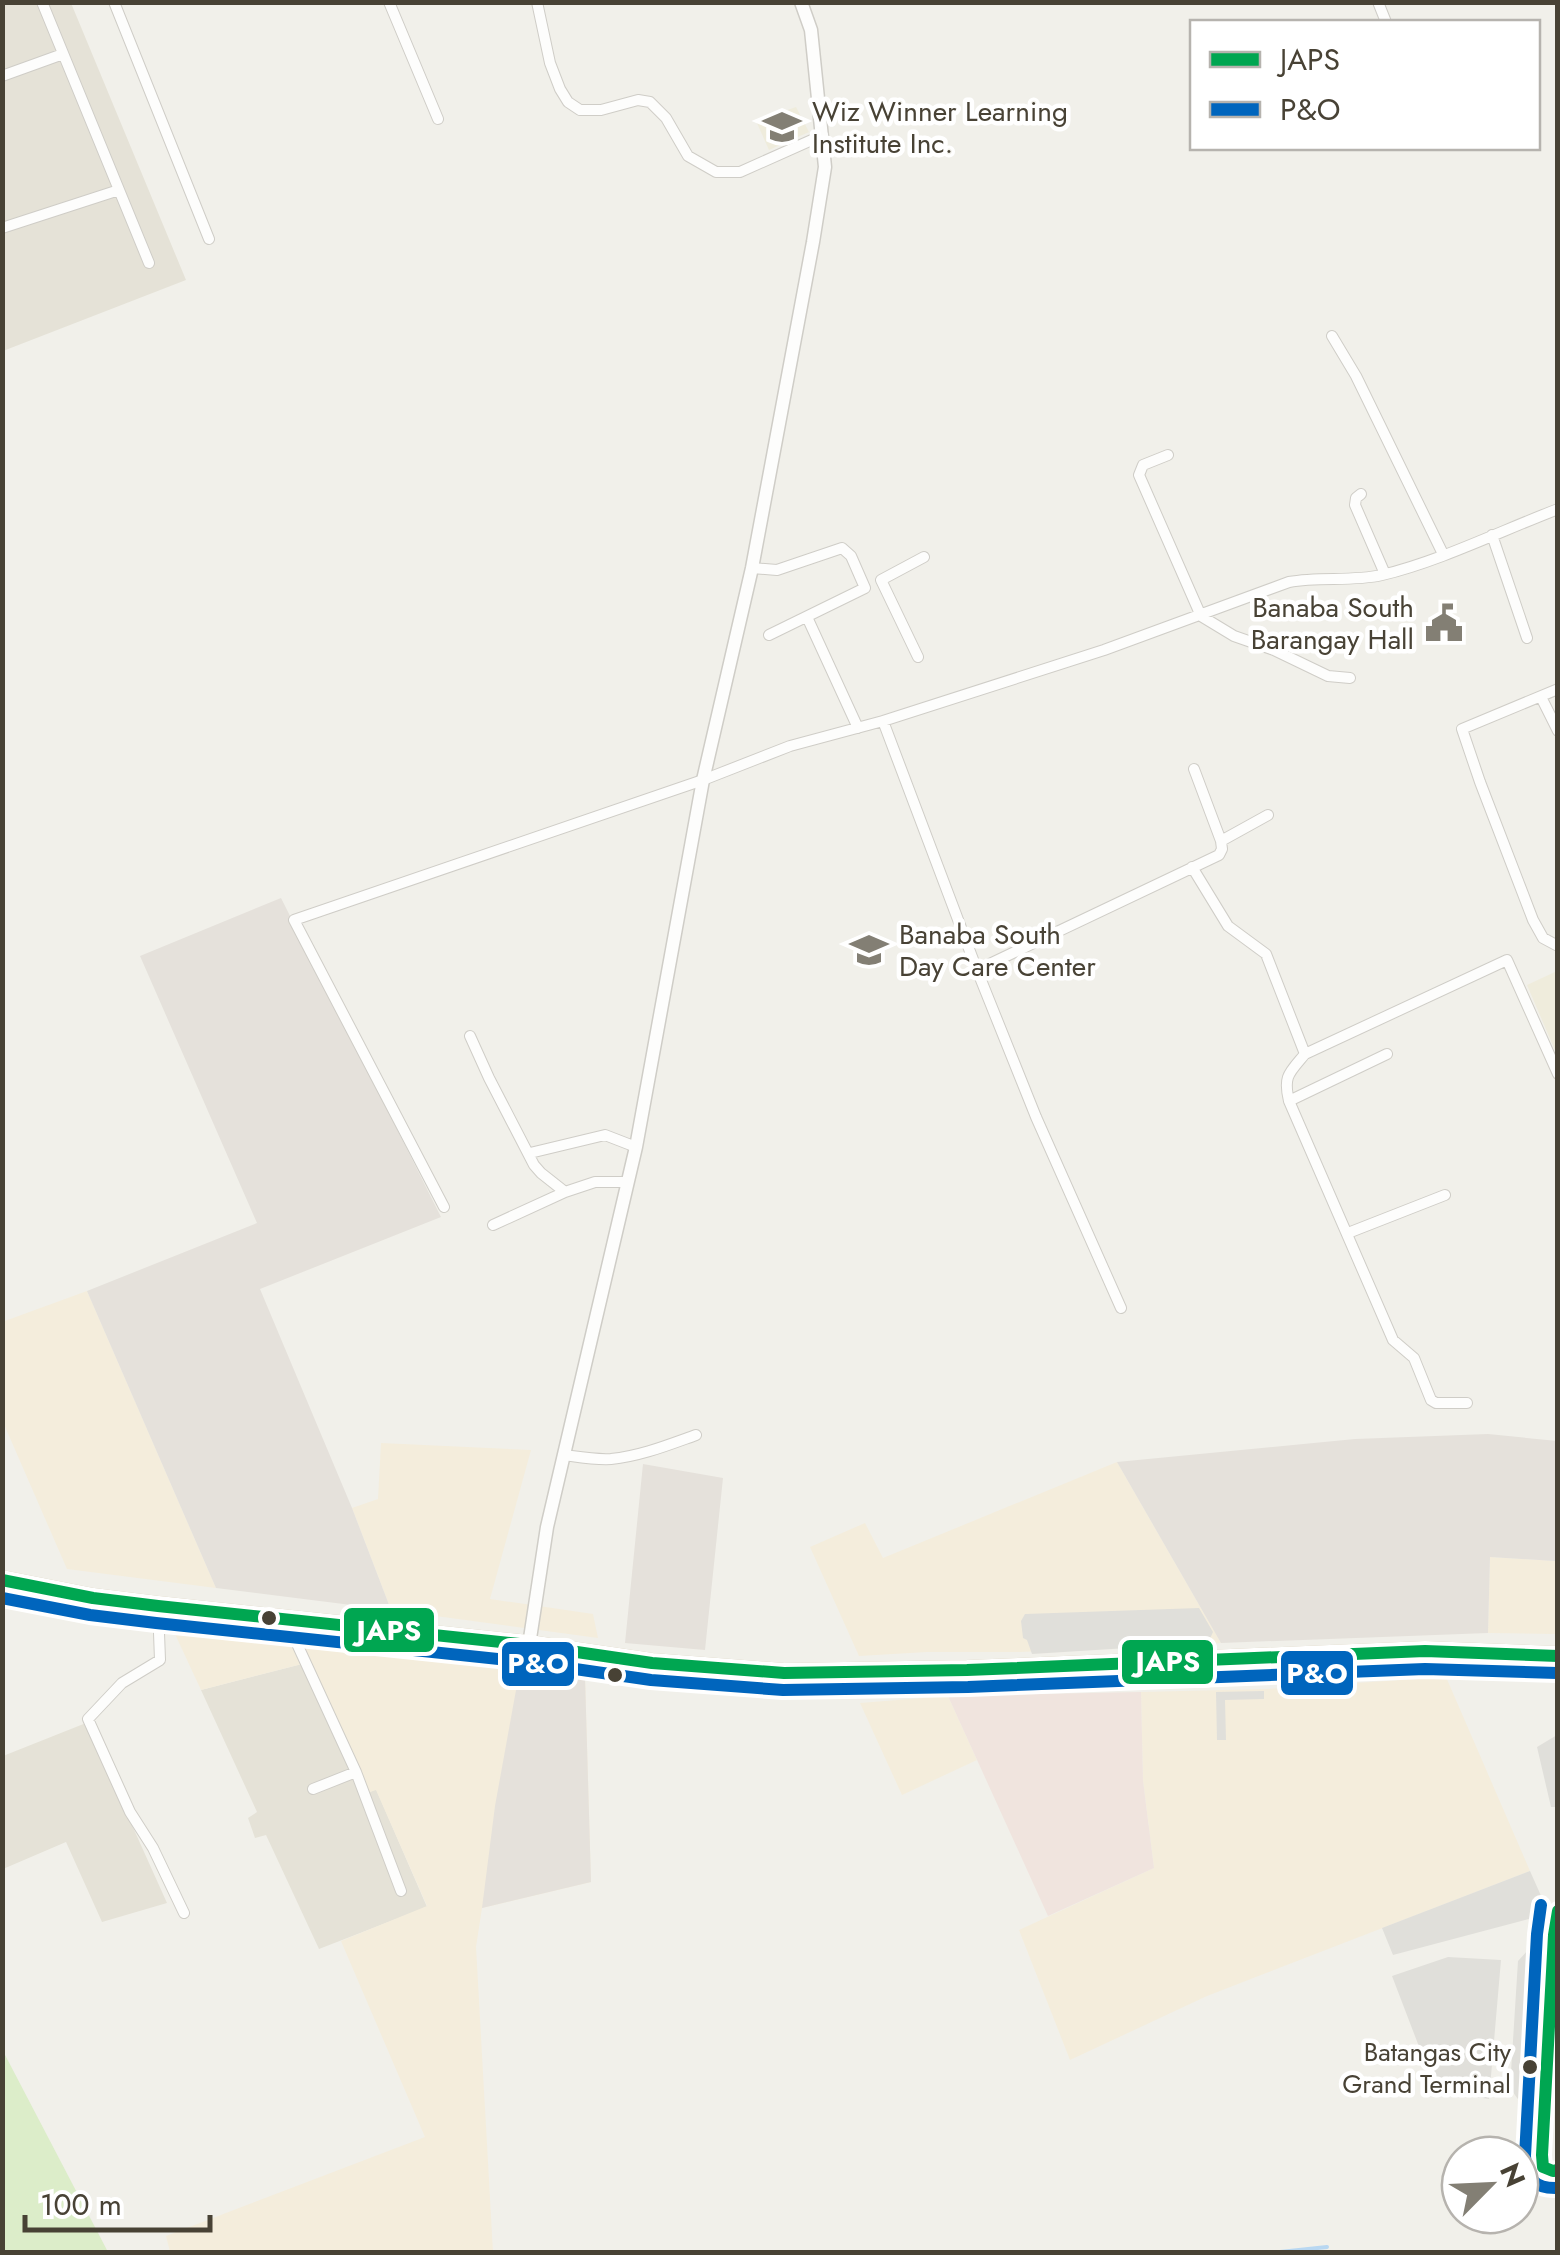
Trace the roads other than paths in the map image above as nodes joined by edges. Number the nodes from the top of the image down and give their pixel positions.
1 (42, 2) edge
2 (114, 2) edge
3 (390, 2) edge
4 (537, 2) edge
5 (801, 2) edge
6 (63, 54) junction
7 (2, 76) edge
8 (438, 119) dead end
9 (823, 135) junction
10 (119, 190) junction
11 (2, 228) edge
12 (209, 239) dead end
13 (149, 263) dead end
14 (1332, 336) dead end
15 (1168, 456) dead end
16 (1360, 494) dead end
17 (1558, 509) edge
18 (1492, 535) junction
19 (1444, 554) junction
20 (924, 558) dead end
21 (752, 568) junction
22 (1385, 574) junction
23 (881, 580) junction
24 (865, 588) junction
25 (1201, 616) junction
26 (807, 617) junction
27 (769, 635) dead end
28 (1527, 638) dead end
29 (918, 657) dead end
30 (1350, 678) dead end
31 (1558, 689) edge
32 (1541, 697) junction
33 (884, 720) junction
34 (858, 728) junction
35 (1558, 731) edge
36 (1194, 768) dead end
37 (703, 780) junction
38 (1268, 815) dead end
39 (1221, 841) junction
40 (1192, 867) junction
41 (1558, 946) edge
42 (977, 970) junction
43 (470, 1036) dead end
44 (1305, 1054) junction
45 (1388, 1054) dead end
46 (1558, 1074) edge
47 (1289, 1101) junction
48 (636, 1148) junction
49 (530, 1153) junction
50 (628, 1182) junction
51 (565, 1192) junction
52 (1445, 1195) dead end
53 (444, 1208) dead end
54 (493, 1225) dead end
55 (1348, 1234) junction
56 (1121, 1308) dead end
57 (1467, 1403) dead end
58 (696, 1435) dead end
59 (564, 1456) junction
60 (2, 1580) edge
61 (158, 1606) junction
62 (286, 1619) junction
63 (529, 1646) junction
64 (1558, 1656) edge
65 (356, 1772) junction
66 (313, 1789) dead end
67 (402, 1891) dead end
68 (184, 1913) dead end

1 - 6 street
2 - 12 street
3 - 8 street
4 - 9 street
5 - 9 street
6 - 7 street
6 - 10 street
9 - 21 street
10 - 11 street
10 - 13 street
14 - 19 street
15 - 25 street
16 - 22 street
17 - 18 street
18 - 19 street
18 - 28 street
19 - 22 street
20 - 23 street
21 - 24 street
21 - 37 street
22 - 25 street
23 - 24 street
23 - 29 street
24 - 26 street
25 - 30 street
25 - 33 street
26 - 27 street
26 - 34 street
31 - 32 street
32 - 35 street
32 - 41 street
33 - 34 street
33 - 42 street
34 - 37 street
36 - 39 street
37 - 48 street
37 - 53 street
38 - 39 street
39 - 40 street
40 - 42 street
40 - 44 street
42 - 56 street
43 - 49 street
44 - 46 street
44 - 47 street
45 - 47 street
47 - 55 street
48 - 49 street
48 - 50 street
49 - 51 street
50 - 51 street
50 - 59 street
51 - 54 street
52 - 55 street
55 - 57 street
58 - 59 street
59 - 63 street
60 - 61 highway
61 - 62 highway
61 - 68 street
62 - 63 highway
62 - 65 street
63 - 64 highway
65 - 66 street
65 - 67 street

